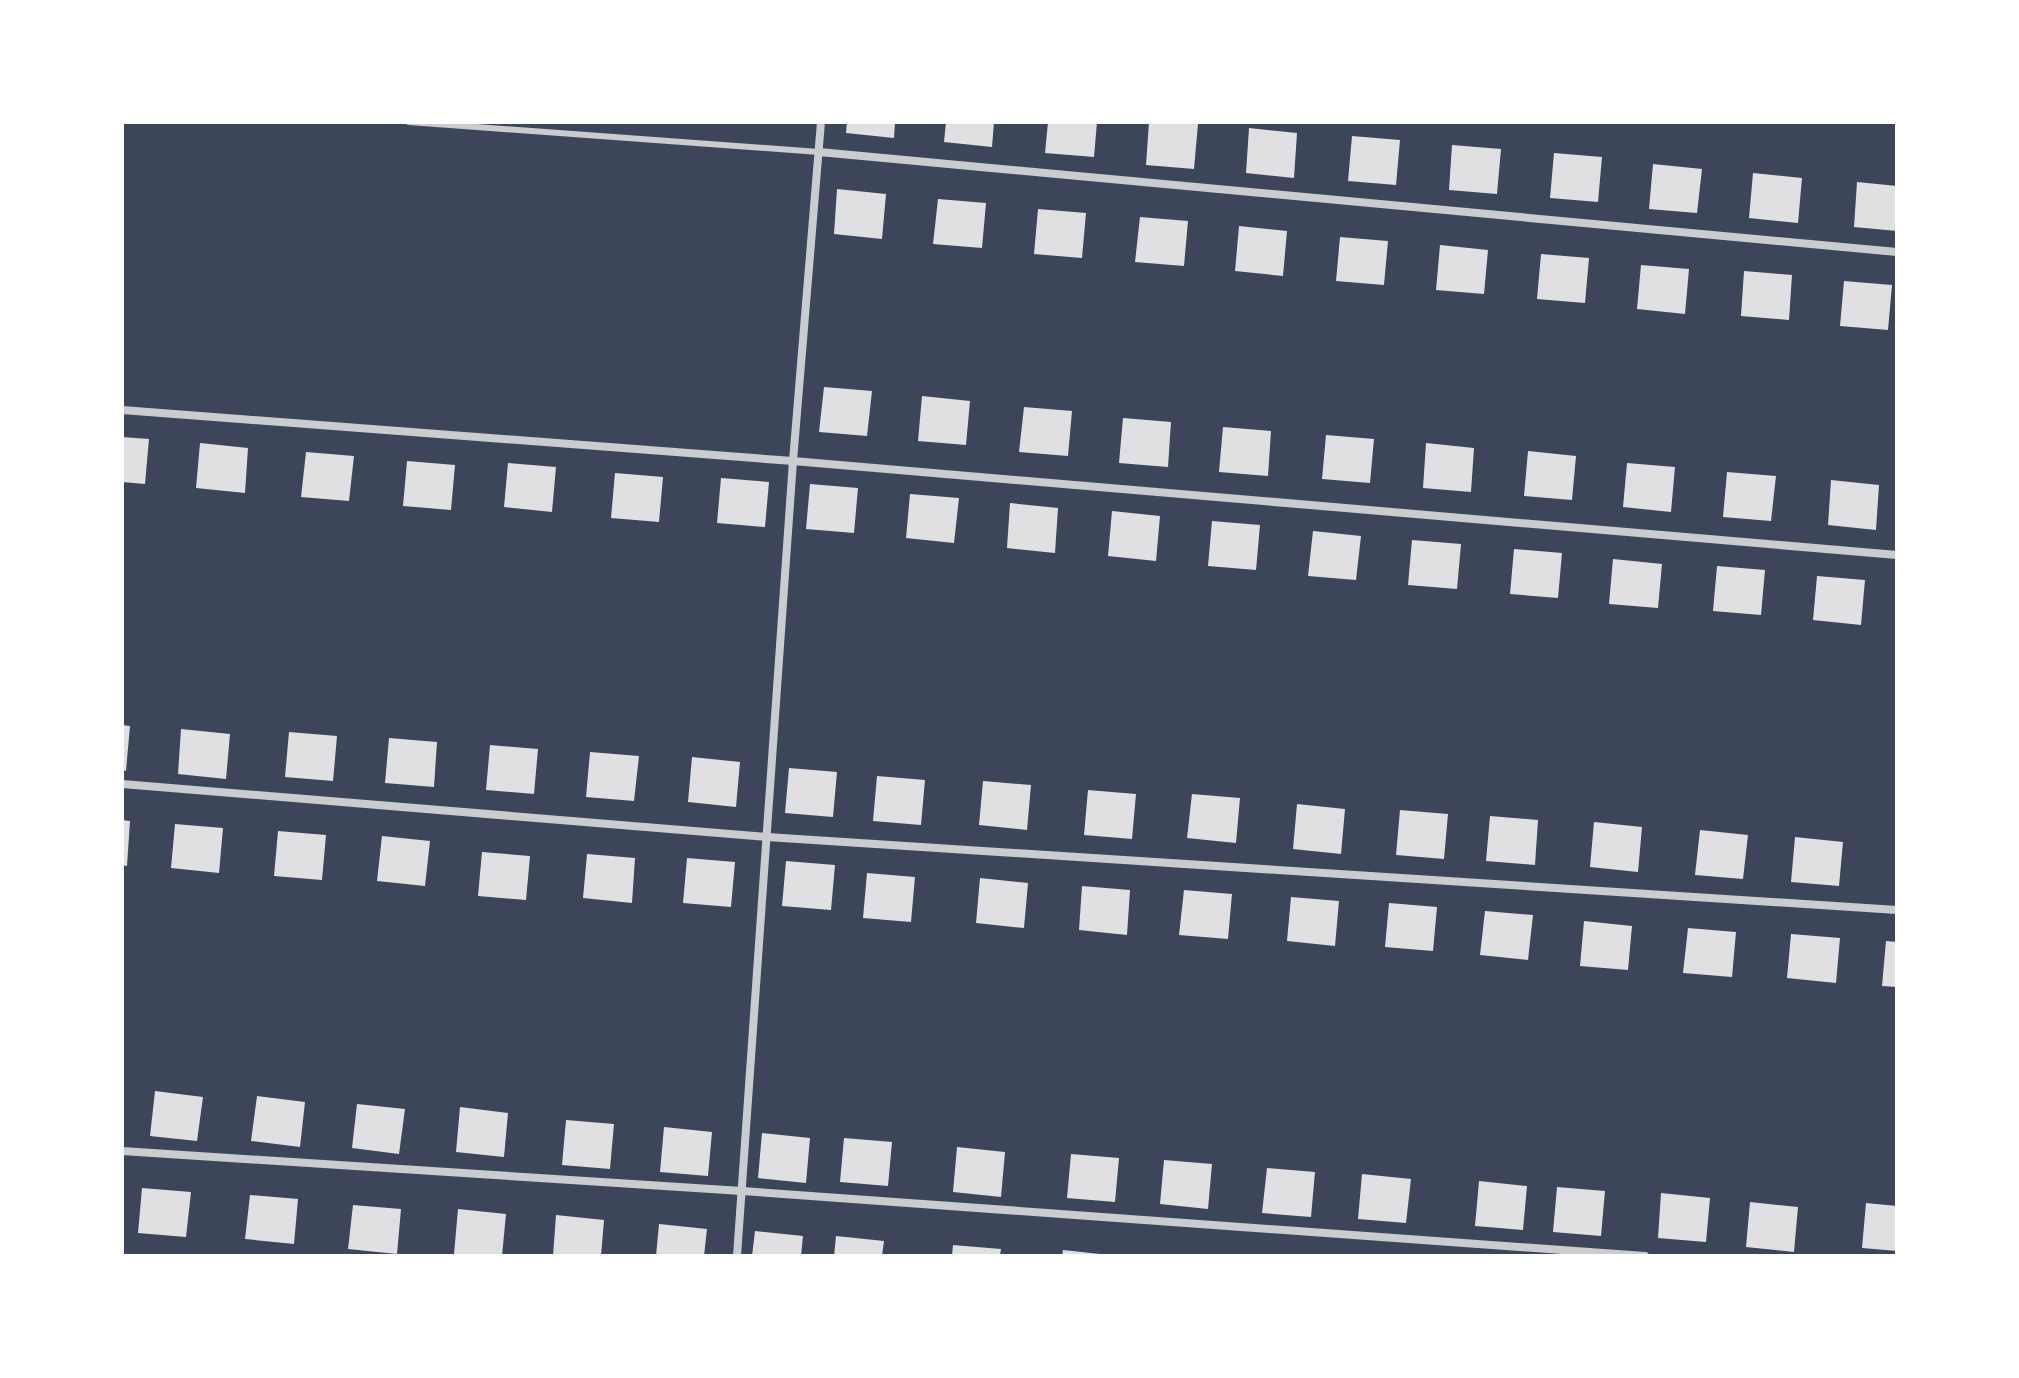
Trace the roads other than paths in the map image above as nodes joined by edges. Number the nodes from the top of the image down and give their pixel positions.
1 (409, 122) edge
2 (821, 122) edge
3 (819, 152) junction
4 (1897, 252) edge
5 (122, 410) edge
6 (793, 461) junction
7 (1897, 555) edge
8 (122, 784) edge
9 (767, 837) junction
10 (1897, 910) edge
11 (122, 1151) edge
12 (742, 1191) junction
13 (737, 1256) edge
14 (1645, 1256) edge

1 - 3 lane
2 - 3 street
3 - 4 street
3 - 6 street
5 - 6 street
6 - 7 street
6 - 9 street
8 - 9 street
9 - 10 street
9 - 12 street
11 - 12 street
12 - 13 street
12 - 14 street

